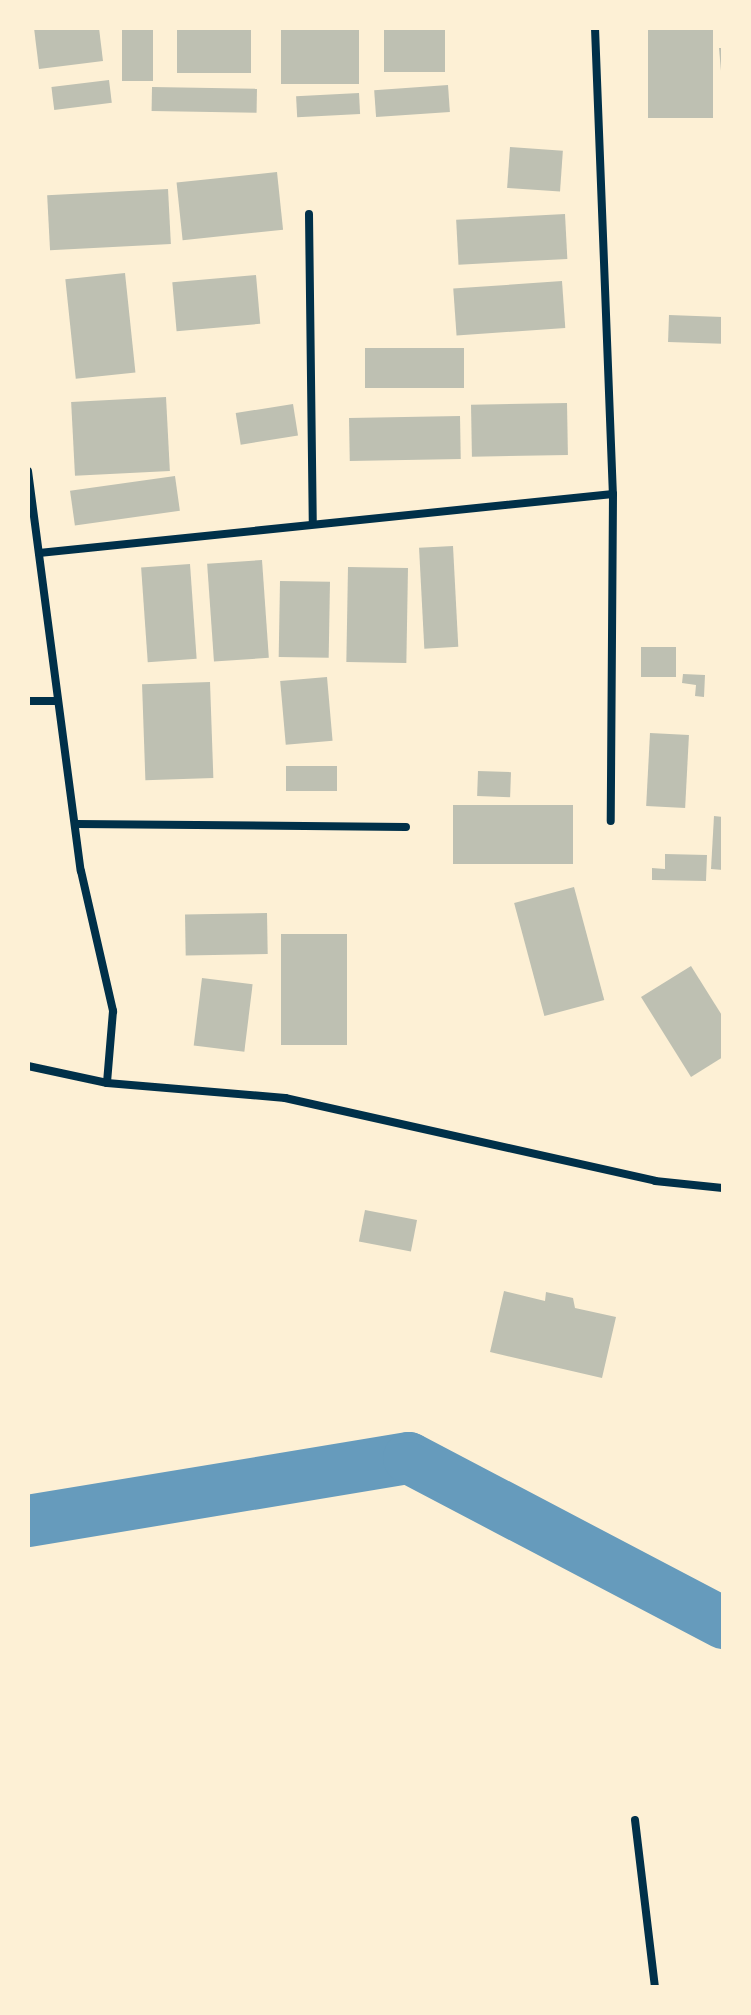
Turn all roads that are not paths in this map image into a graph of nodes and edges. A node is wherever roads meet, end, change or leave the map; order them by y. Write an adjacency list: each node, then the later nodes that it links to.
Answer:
1 (595, 28): 4 (street)
2 (309, 214): 5 (street)
3 (28, 471): 6 (street)
4 (613, 494): 5 (street); 9 (street)
5 (313, 521): 6 (street)
6 (39, 553): 8 (street)
7 (28, 701): 8 (street)
8 (56, 701): 10 (street)
9 (611, 821)
10 (76, 824): 11 (street); 13 (street)
11 (406, 827)
12 (28, 1066): 13 (street)
13 (107, 1083): 14 (street)
14 (723, 1188)
15 (635, 1820): 16 (street)
16 (655, 1987)

